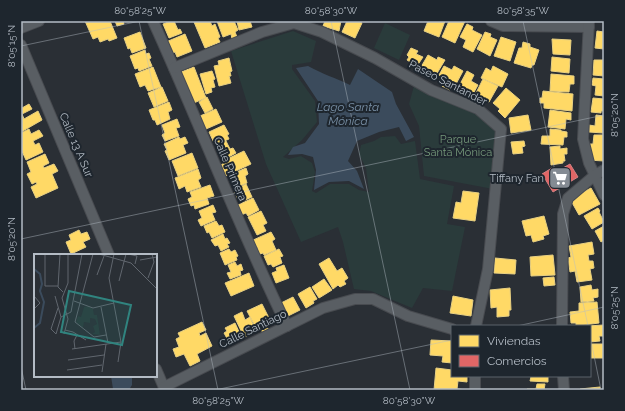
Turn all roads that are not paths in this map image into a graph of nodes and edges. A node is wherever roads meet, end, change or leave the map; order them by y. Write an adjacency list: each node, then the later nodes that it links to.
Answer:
1 (39, 21): 5 (street)
2 (153, 21): 7 (street, Calle Primera)
3 (491, 21): 4 (street)
4 (589, 24): 8 (street)
5 (21, 28)
6 (21, 45): 10 (street, Calle 13 A Sur)
7 (174, 68): 11 (street, Paseo Santander); 13 (street, Calle Primera)
8 (600, 173): 9 (street); 12 (street)
9 (604, 195)
10 (109, 254)
11 (476, 325)
12 (562, 325)
13 (287, 326): 14 (street, Calle Santiago); 18 (street, Calle Santiago)
14 (451, 329)
15 (157, 371): 18 (street)
16 (475, 377): 19 (street)
17 (564, 377): 20 (street)
18 (164, 388)
19 (475, 390)
20 (564, 390)

